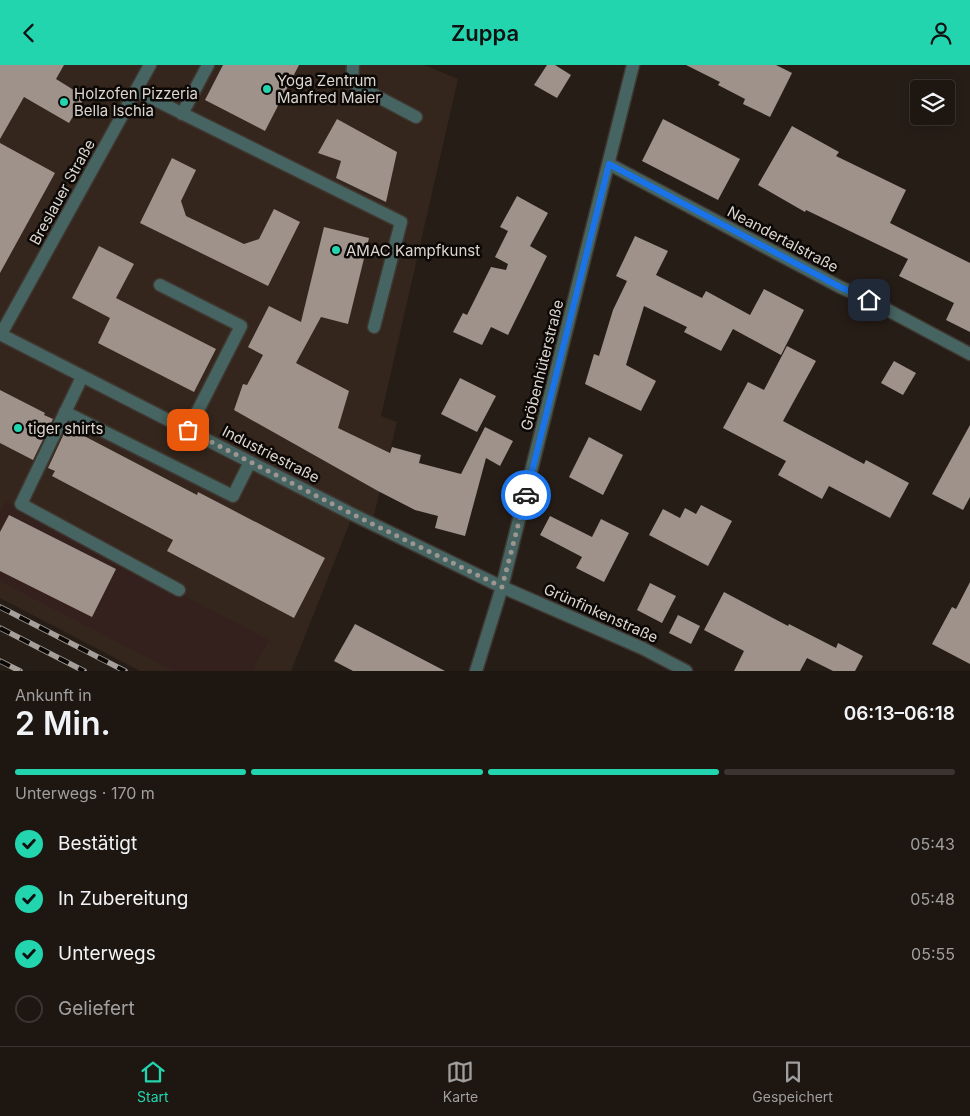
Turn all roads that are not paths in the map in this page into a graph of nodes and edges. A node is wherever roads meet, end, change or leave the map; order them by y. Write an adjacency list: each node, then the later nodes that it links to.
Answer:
1 (150, 65): 5 (street, Breslauer Straße)
2 (208, 65): 6 (street)
3 (353, 65): 7 (street)
4 (633, 65): 8 (street, Gröbenhüterstraße)
5 (137, 91): 6 (street); 11 (street, Breslauer Straße)
6 (182, 114): 10 (street)
7 (416, 117)
8 (609, 164): 12 (street, Neandertalstraße); 17 (street, Gröbenhüterstraße)
9 (160, 285): 15 (street)
10 (374, 327)
11 (0, 334): 13 (street, Industriestraße)
12 (970, 354)
13 (82, 377): 14 (street); 15 (street, Industriestraße)
14 (65, 413): 16 (street); 18 (street)
15 (188, 430): 16 (street, Industriestraße)
16 (250, 462): 17 (street, Industriestraße)
17 (502, 587): 19 (street, Gröbenhüterstraße); 20 (street, Grünfinkenstraße)
18 (179, 590)
19 (476, 671)
20 (686, 671)

